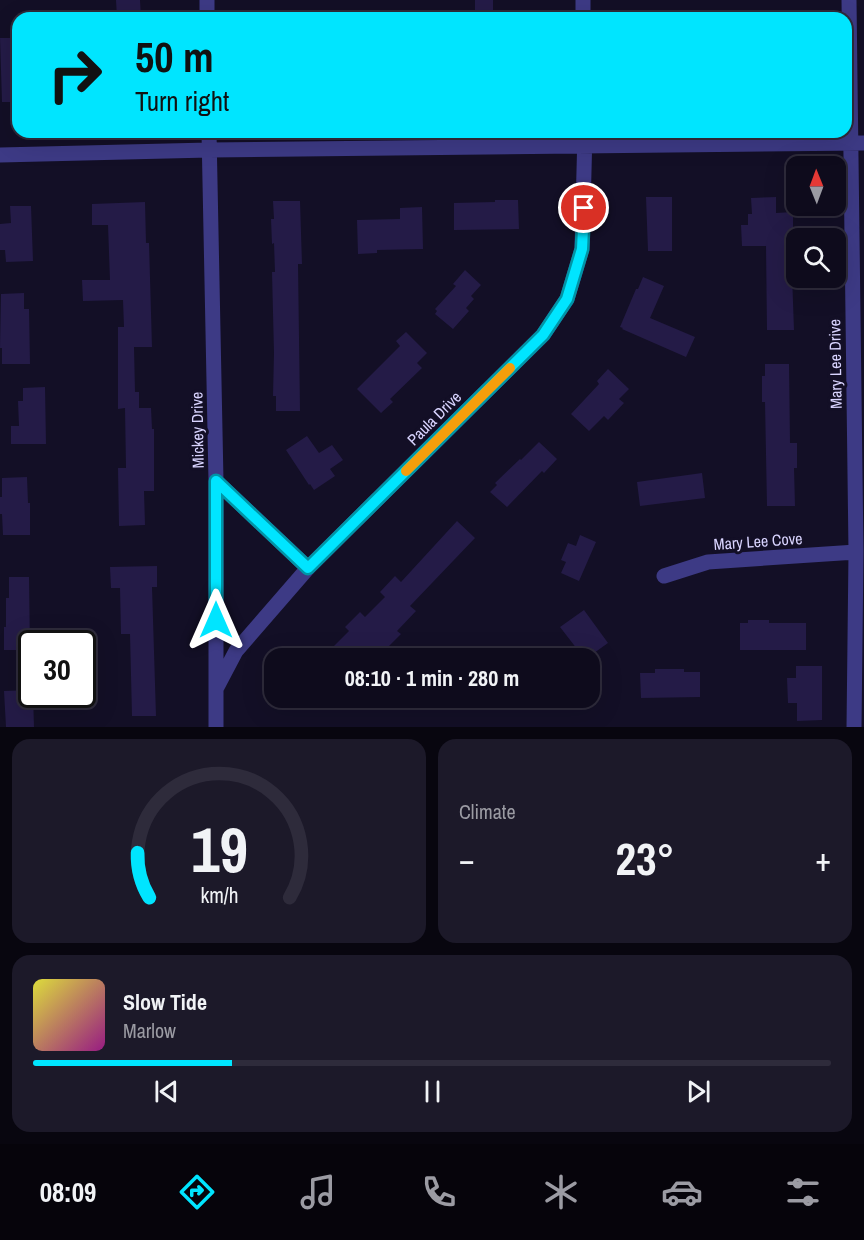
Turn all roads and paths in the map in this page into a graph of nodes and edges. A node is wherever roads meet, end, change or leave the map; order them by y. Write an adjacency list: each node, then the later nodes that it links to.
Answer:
1 (852, 54): 4 (street, Mary Lee Drive)
2 (209, 138): 5 (street, Mickey Drive)
3 (585, 139): 4 (street); 5 (street); 9 (street, Paula Drive)
4 (857, 143): 8 (street, Mary Lee Drive)
5 (209, 150): 6 (street); 7 (street, Mickey Drive)
6 (0, 155)
7 (216, 481): 9 (street); 11 (street, Mickey Drive)
8 (856, 552): 10 (street, Mary Lee Cove); 13 (street, Mary Lee Drive)
9 (308, 568): 11 (street, Paula Drive)
10 (664, 576)
11 (216, 689): 12 (street, Mickey Drive)
12 (216, 727)
13 (854, 727)

